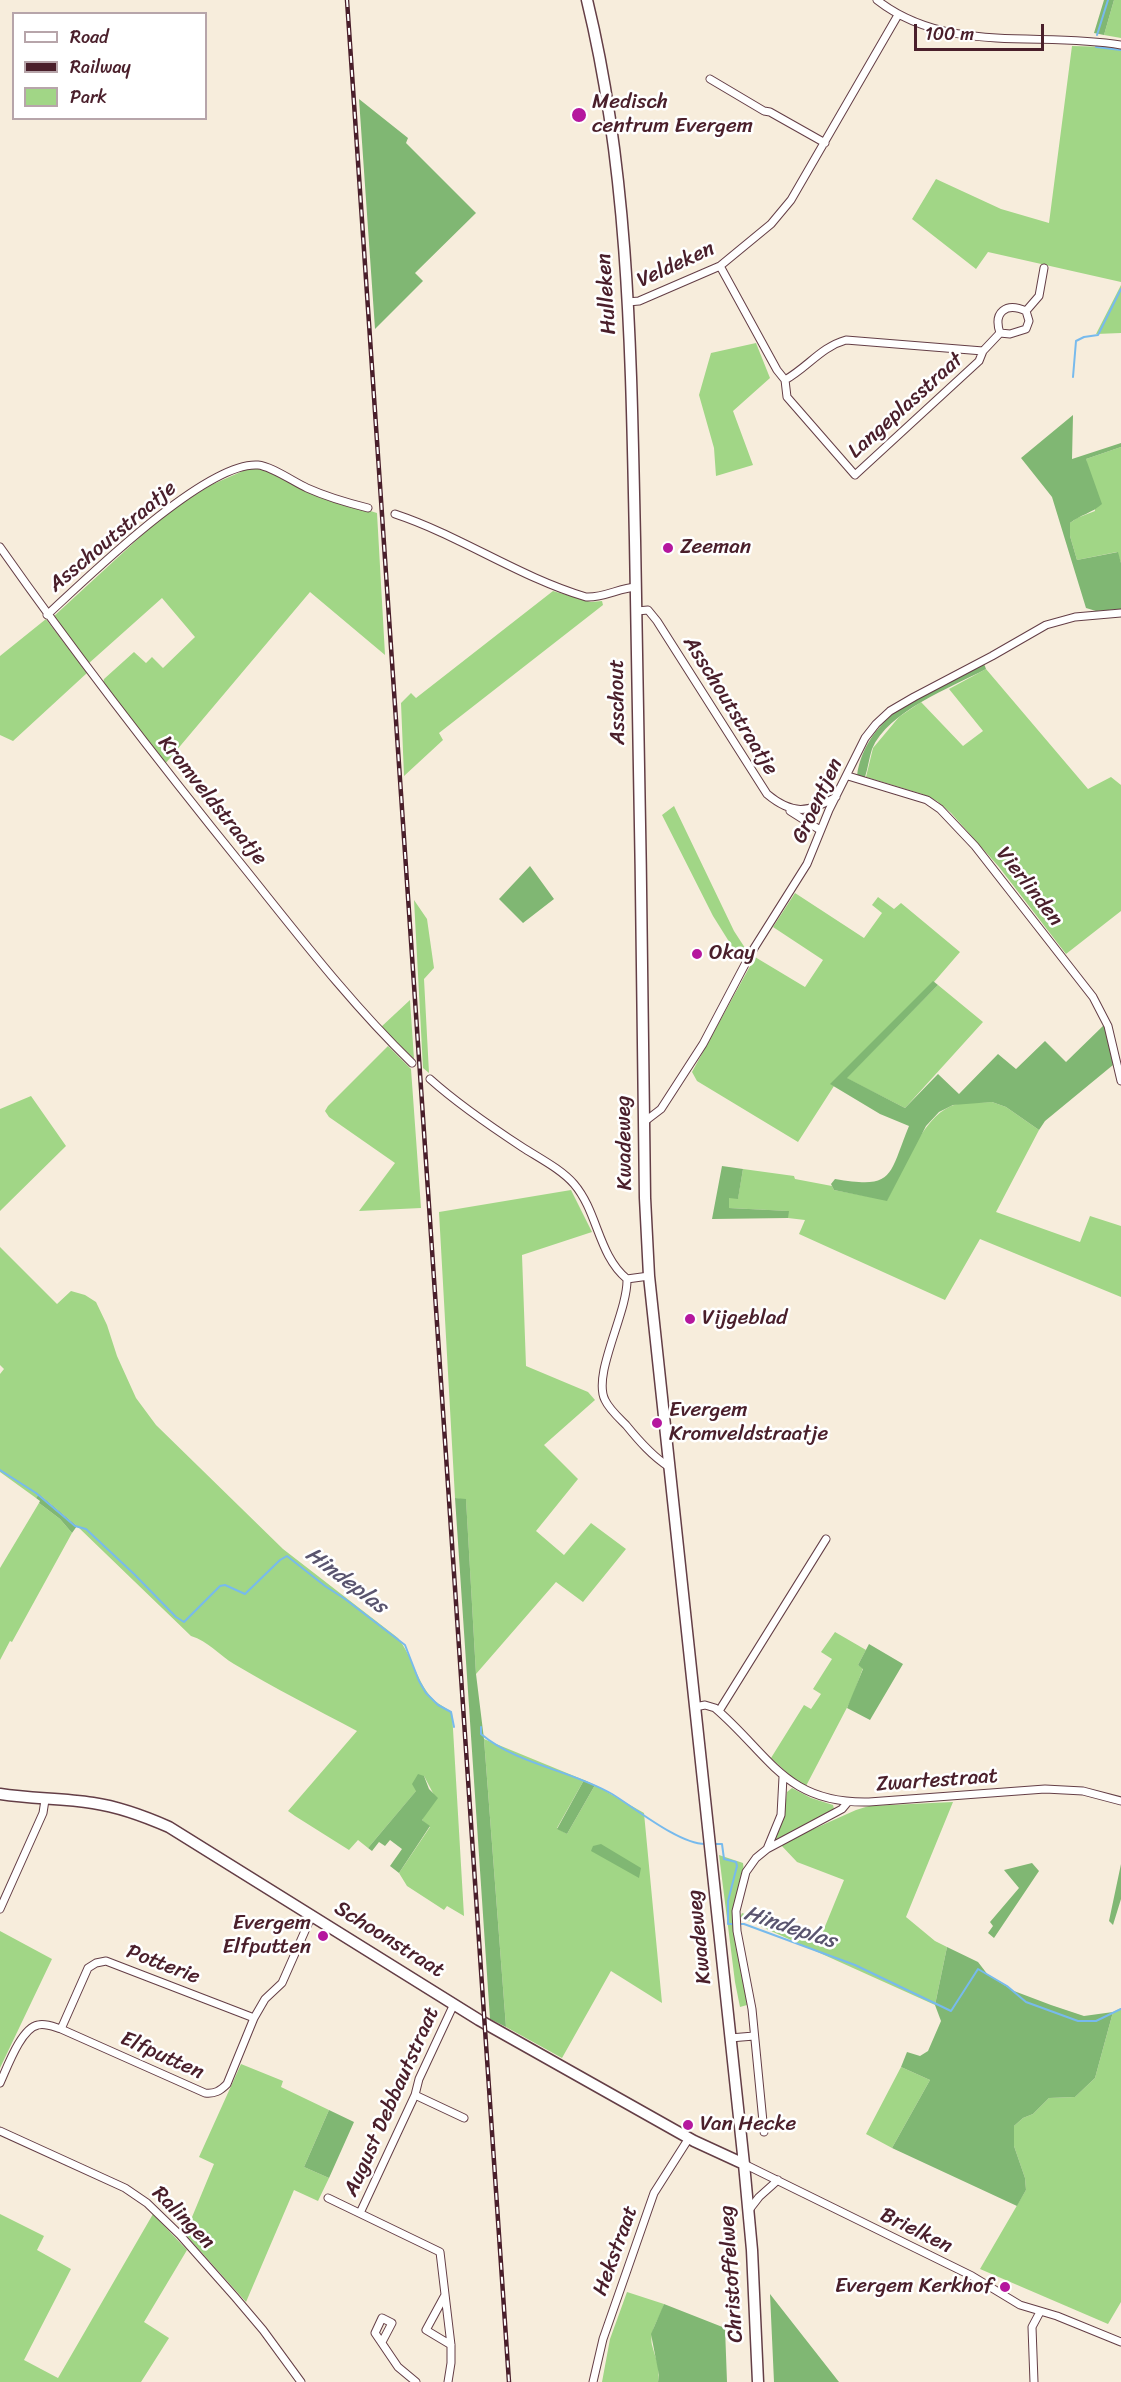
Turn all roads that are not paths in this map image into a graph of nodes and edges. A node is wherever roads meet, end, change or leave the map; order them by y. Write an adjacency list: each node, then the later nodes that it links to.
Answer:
1 (587, 0): 9 (main road, Hulleken)
2 (877, 0): 3 (street)
3 (898, 15): 4 (street); 6 (street, Veldeken)
4 (1121, 45)
5 (710, 79): 6 (street)
6 (825, 143): 7 (street, Veldeken)
7 (720, 266): 9 (street, Veldeken); 13 (street, Langeplasstraat)
8 (1044, 268): 10 (street)
9 (628, 302): 17 (main road, Hulleken)
10 (1026, 311): 11 (street); 11 (street, Langeplasstraat)
11 (1000, 333): 12 (street, Langeplasstraat)
12 (983, 351): 13 (street, Langeplasstraat); 13 (street, Langeplasstraat)
13 (785, 380)
14 (368, 508): 20 (street, Asschoutstraatje)
15 (395, 514): 17 (street)
16 (0, 547): 20 (street, Kromveldstraatje)
17 (636, 588): 18 (main road, Asschout)
18 (637, 611): 23 (street, Asschoutstraatje); 24 (main road, Asschout)
19 (1121, 613): 21 (street, Groentjen)
20 (47, 615): 26 (street, Kromveldstraatje)
21 (848, 776): 22 (street, Groentjen); 28 (street, Vierlinden)
22 (836, 797): 23 (street); 25 (street, Groentjen)
23 (783, 806): 25 (street)
24 (639, 817): 29 (main road, Kwadeweg)
25 (820, 830): 29 (street, Groentjen)
26 (412, 1063)
27 (430, 1079): 31 (street)
28 (1121, 1081)
29 (644, 1122): 30 (main road, Kwadeweg)
30 (649, 1276): 31 (street); 32 (main road, Kwadeweg)
31 (627, 1279): 32 (street)
32 (669, 1467): 34 (main road, Kwadeweg)
33 (826, 1539): 35 (street)
34 (695, 1707): 35 (street); 48 (main road, Kwadeweg)
35 (719, 1711): 36 (street)
36 (783, 1777): 40 (street); 41 (street, Kwadeweg)
37 (0, 1794): 38 (main road, Schoonstraat)
38 (45, 1800): 42 (street); 43 (main road, Schoonstraat)
39 (1121, 1801): 40 (street, Zwartestraat)
40 (848, 1803): 41 (street, Zwartestraat)
41 (767, 1849): 47 (street, Kwadeweg)
42 (0, 1909)
43 (312, 1915): 44 (main road, Schoonstraat); 45 (street, Elfputten)
44 (454, 2004): 50 (street, August Debbautstraat); 54 (main road, Schoonstraat)
45 (254, 2018): 46 (street, Potterie); 46 (street, Elfputten)
46 (61, 2029): 49 (street, Elfputten)
47 (753, 2036): 48 (street); 53 (street, Kwadeweg)
48 (730, 2038): 55 (main road, Kwadeweg)
49 (0, 2083)
50 (415, 2095): 51 (street); 59 (street, August Debbautstraat)
51 (464, 2118)
52 (0, 2132): 65 (street, Ralingen)
53 (764, 2132)
54 (689, 2138): 55 (main road, Schoonstraat); 68 (street, Hekstraat)
55 (744, 2164): 56 (street, Brielken); 58 (main road, Christoffelweg)
56 (778, 2180): 58 (street); 61 (street, Brielken)
57 (328, 2198): 59 (street)
58 (749, 2210): 69 (main road, Christoffelweg)
59 (360, 2213): 60 (street)
60 (446, 2294): 64 (street); 64 (street)
61 (1040, 2312): 63 (street, Brielken); 70 (street)
62 (382, 2342): 66 (street)
63 (1121, 2342)
64 (451, 2345): 67 (street)
65 (301, 2382)
66 (416, 2382)
67 (448, 2382)
68 (593, 2382)
69 (758, 2382)
70 (1034, 2382)

